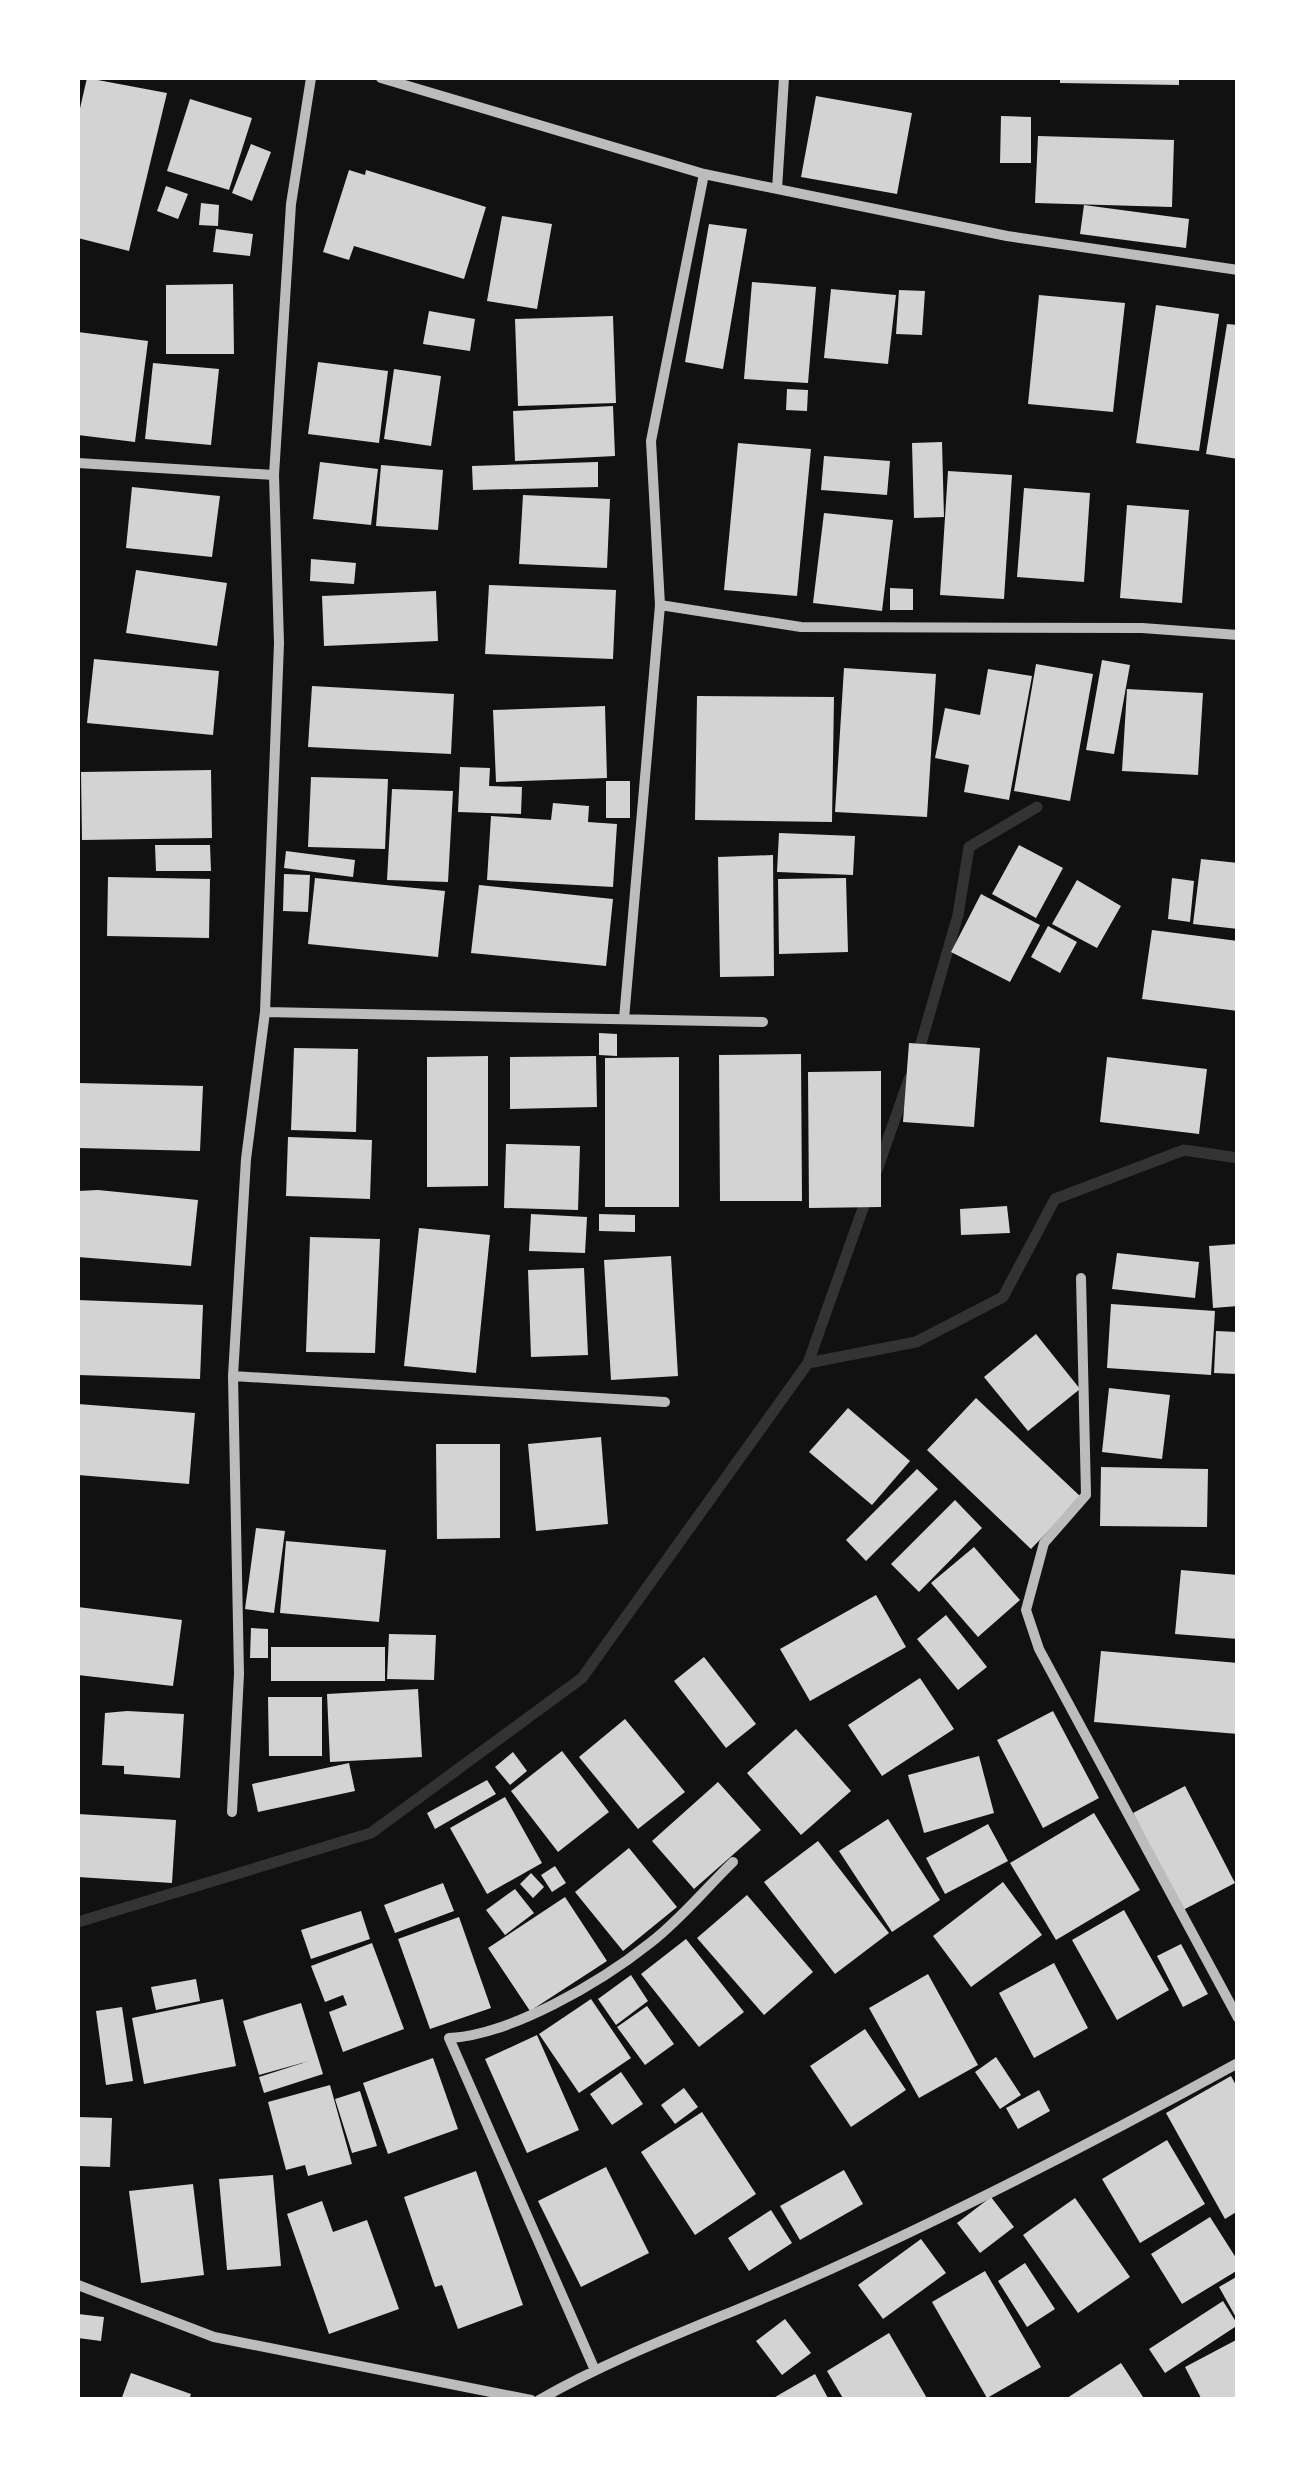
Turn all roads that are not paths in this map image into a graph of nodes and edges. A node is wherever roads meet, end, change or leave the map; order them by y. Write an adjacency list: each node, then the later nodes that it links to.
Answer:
1 (311, 78): 8 (street)
2 (381, 78): 4 (street)
3 (784, 78): 5 (street)
4 (704, 174): 5 (street); 9 (street)
5 (777, 189): 6 (street)
6 (1238, 270)
7 (78, 463): 8 (street)
8 (274, 475): 11 (street)
9 (660, 606): 10 (street); 12 (street)
10 (1238, 634)
11 (265, 1012): 12 (street); 15 (street)
12 (624, 1019): 13 (street)
13 (763, 1022)
14 (1081, 1278): 19 (street)
15 (234, 1376): 16 (street); 17 (street)
16 (664, 1402)
17 (232, 1812)
18 (733, 1862): 22 (street)
19 (1238, 2018)
20 (1238, 2063): 22 (street)
21 (78, 2285): 23 (street)
22 (594, 2368): 24 (street)
23 (530, 2400)
24 (539, 2400)

